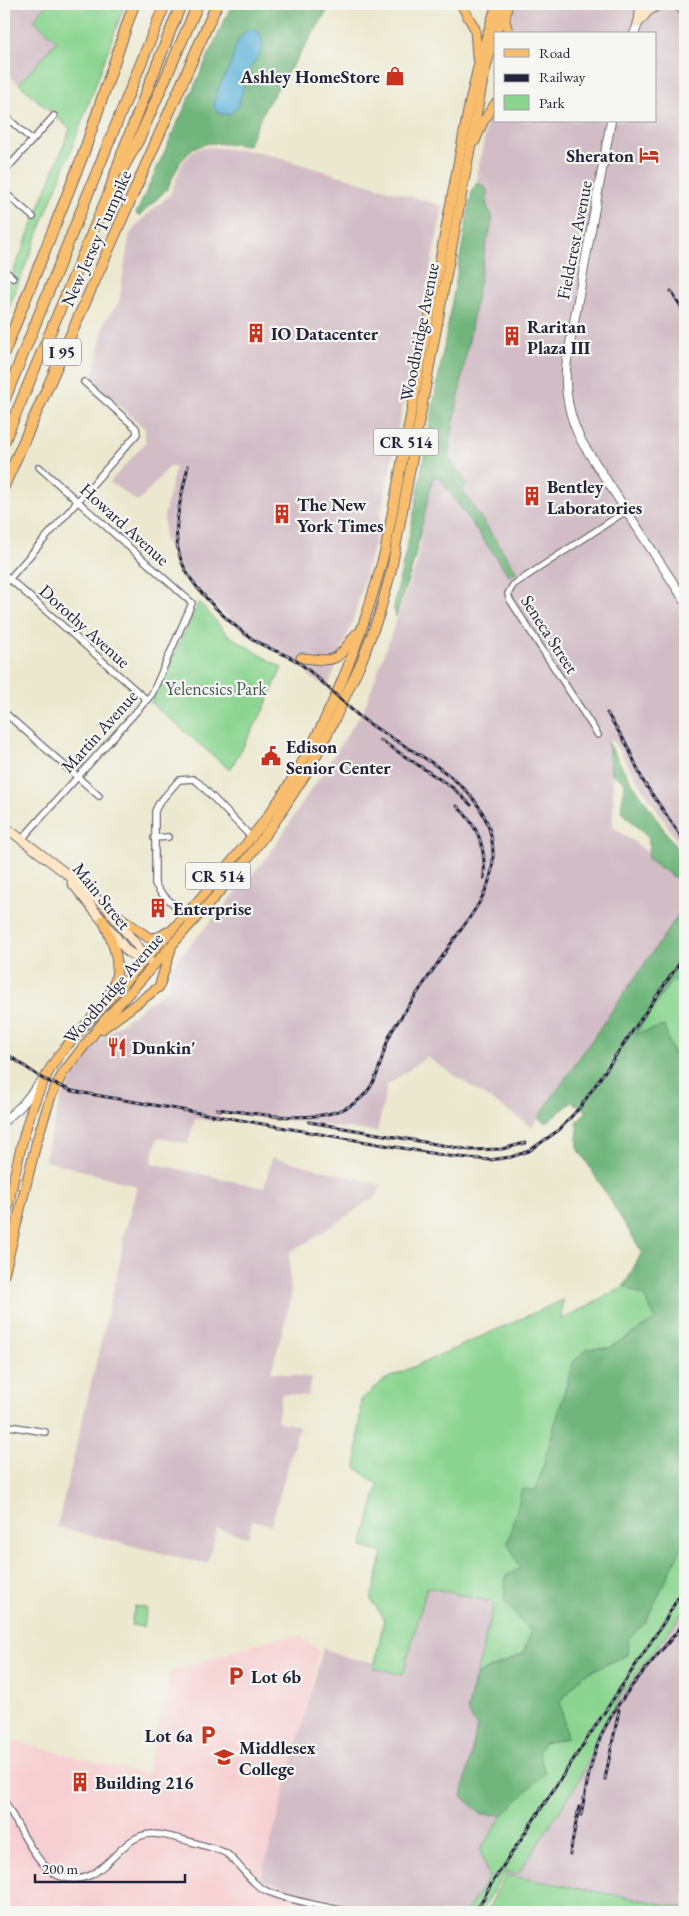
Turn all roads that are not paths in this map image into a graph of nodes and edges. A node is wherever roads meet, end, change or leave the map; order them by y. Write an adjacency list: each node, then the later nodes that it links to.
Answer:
1 (134, 4): 35 (highway)
2 (159, 4): 19 (highway)
3 (165, 4): 19 (highway, New Jersey Turnpike / I 95)
4 (181, 4): 31 (highway, New Jersey Turnpike / I 95)
5 (198, 4): 31 (highway)
6 (218, 4): 20 (highway, New Jersey Turnpike / I 95)
7 (225, 4): 20 (highway)
8 (461, 4): 22 (main road)
9 (497, 4): 22 (main road, Woodbridge Avenue / CR 514)
10 (504, 4): 16 (main road, Woodbridge Avenue / CR 514)
11 (508, 4): 17 (main road)
12 (641, 4): 15 (main road)
13 (646, 4): 15 (street)
14 (660, 4): 15 (main road)
15 (638, 23): 18 (street)
16 (496, 32)
17 (508, 32)
18 (635, 32)
19 (152, 38): 37 (highway, New Jersey Turnpike / I 95)
20 (203, 38): 40 (highway, New Jersey Turnpike / I 95)
21 (494, 38): 29 (main road, Woodbridge Avenue / CR 514)
22 (469, 106): 48 (main road, Woodbridge Avenue / CR 514)
23 (494, 106): 29 (main road)
24 (4, 115): 27 (street)
25 (54, 116): 27 (street)
26 (611, 122): 42 (street, Fieldcrest Avenue)
27 (32, 140): 28 (street)
28 (4, 172)
29 (464, 177): 60 (main road, Woodbridge Avenue / CR 514)
30 (4, 192): 32 (street)
31 (108, 196): 38 (highway, New Jersey Turnpike / I 95)
32 (33, 217)
33 (4, 270): 34 (street)
34 (13, 278)
35 (4, 353)
36 (84, 382): 41 (street)
37 (4, 401)
38 (4, 442)
39 (39, 467): 41 (street, Howard Avenue)
40 (4, 486)
41 (78, 502): 44 (street); 47 (street, Howard Avenue)
42 (626, 511): 46 (street, Fieldcrest Avenue); 52 (street, Seneca Street)
43 (4, 574): 44 (street, Dorothy Avenue)
44 (9, 579): 45 (street); 50 (street, Dorothy Avenue)
45 (4, 585)
46 (685, 601)
47 (192, 603): 50 (street, Martin Avenue)
48 (363, 626): 49 (main road); 56 (main road, Woodbridge Avenue / CR 514)
49 (301, 658)
50 (147, 700): 53 (street, Martin Avenue)
51 (4, 712): 53 (street)
52 (598, 736)
53 (78, 777): 54 (street); 59 (street, Martin Avenue)
54 (100, 796)
55 (4, 826): 59 (main road, Main Street)
56 (251, 836): 58 (street); 60 (street); 63 (main road, Woodbridge Avenue / CR 514)
57 (168, 837): 58 (street)
58 (154, 838): 63 (street)
59 (22, 840): 61 (main road, Main Street)
60 (258, 844): 66 (main road, Woodbridge Avenue / CR 514)
61 (58, 868): 62 (main road, Main Street); 64 (main road, Main Street)
62 (106, 907): 65 (main road); 67 (main road, Main Street)
63 (184, 914): 65 (main road, Woodbridge Avenue / CR 514)
64 (103, 920): 67 (main road, Main Street); 70 (main road)
65 (169, 930): 67 (main road, Woodbridge Avenue / CR 514)
66 (174, 942): 68 (main road, Woodbridge Avenue / CR 514); 69 (main road)
67 (146, 959): 68 (main road, Main Street); 70 (main road, Woodbridge Avenue / CR 514)
68 (154, 965): 69 (main road); 71 (main road, Woodbridge Avenue / CR 514)
69 (162, 978): 71 (main road)
70 (104, 1004): 72 (main road, Woodbridge Avenue / CR 514)
71 (87, 1042): 75 (main road, Woodbridge Avenue / CR 514)
72 (43, 1079): 73 (street); 74 (main road, Woodbridge Avenue / CR 514)
73 (4, 1121)
74 (4, 1222)
75 (14, 1232): 76 (main road); 77 (main road, Woodbridge Avenue / CR 514)
76 (4, 1240)
77 (4, 1275)
78 (4, 1425): 79 (street)
79 (45, 1432)
80 (4, 1800): 81 (street)
81 (350, 1912)

